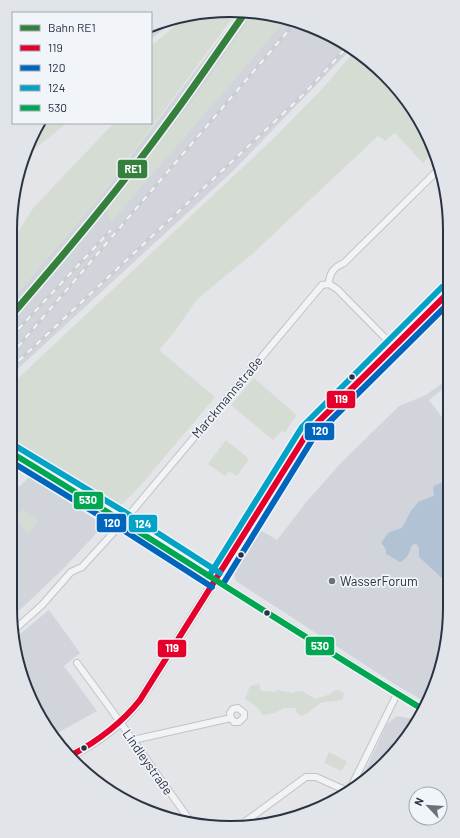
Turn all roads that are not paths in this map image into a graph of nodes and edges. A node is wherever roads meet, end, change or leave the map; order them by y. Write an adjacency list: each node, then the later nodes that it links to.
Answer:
1 (435, 173): 2 (street, Marckmannstraße)
2 (328, 284): 4 (street); 6 (street, Marckmannstraße)
3 (443, 298): 4 (street)
4 (394, 347): 7 (street)
5 (17, 456): 6 (street)
6 (124, 521): 7 (street); 8 (street, Marckmannstraße)
7 (216, 580): 10 (street); 13 (street)
8 (18, 627)
9 (77, 663): 13 (street, Lindleystraße)
10 (397, 694): 11 (street); 16 (street)
11 (418, 707)
12 (231, 718): 14 (street)
13 (120, 723): 14 (street, Lindleystraße); 15 (street)
14 (133, 740): 18 (street, Lindleystraße)
15 (74, 753)
16 (352, 782)
17 (343, 788): 19 (street)
18 (187, 817)
19 (247, 821)

